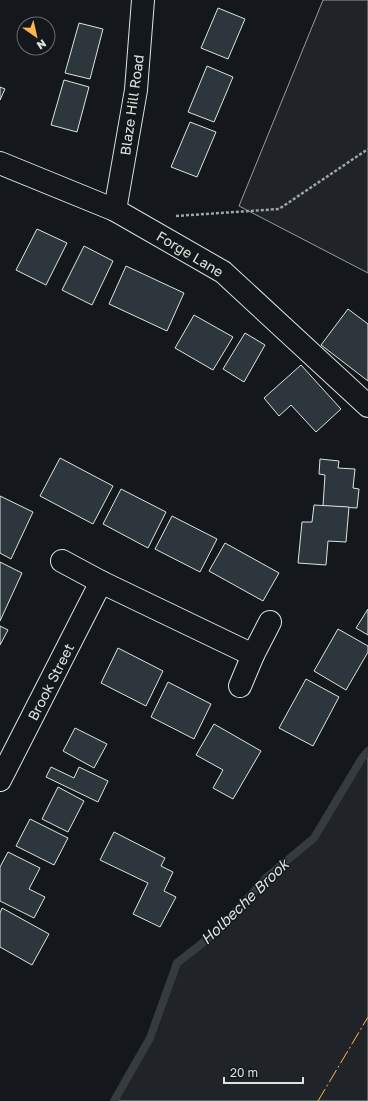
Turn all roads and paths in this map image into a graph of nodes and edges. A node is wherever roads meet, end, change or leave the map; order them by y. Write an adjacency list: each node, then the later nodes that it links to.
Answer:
1 (143, 0): 4 (street, Blaze Hill Road)
2 (368, 149): 5 (path)
3 (0, 163): 4 (street, Forge Lane)
4 (115, 210): 6 (street, Forge Lane)
5 (170, 217)
6 (368, 406)
7 (62, 561): 8 (street)
8 (101, 582): 10 (street); 12 (street, Brook Street)
9 (270, 622): 10 (street)
10 (253, 655): 11 (street)
11 (240, 686)
12 (0, 780)

